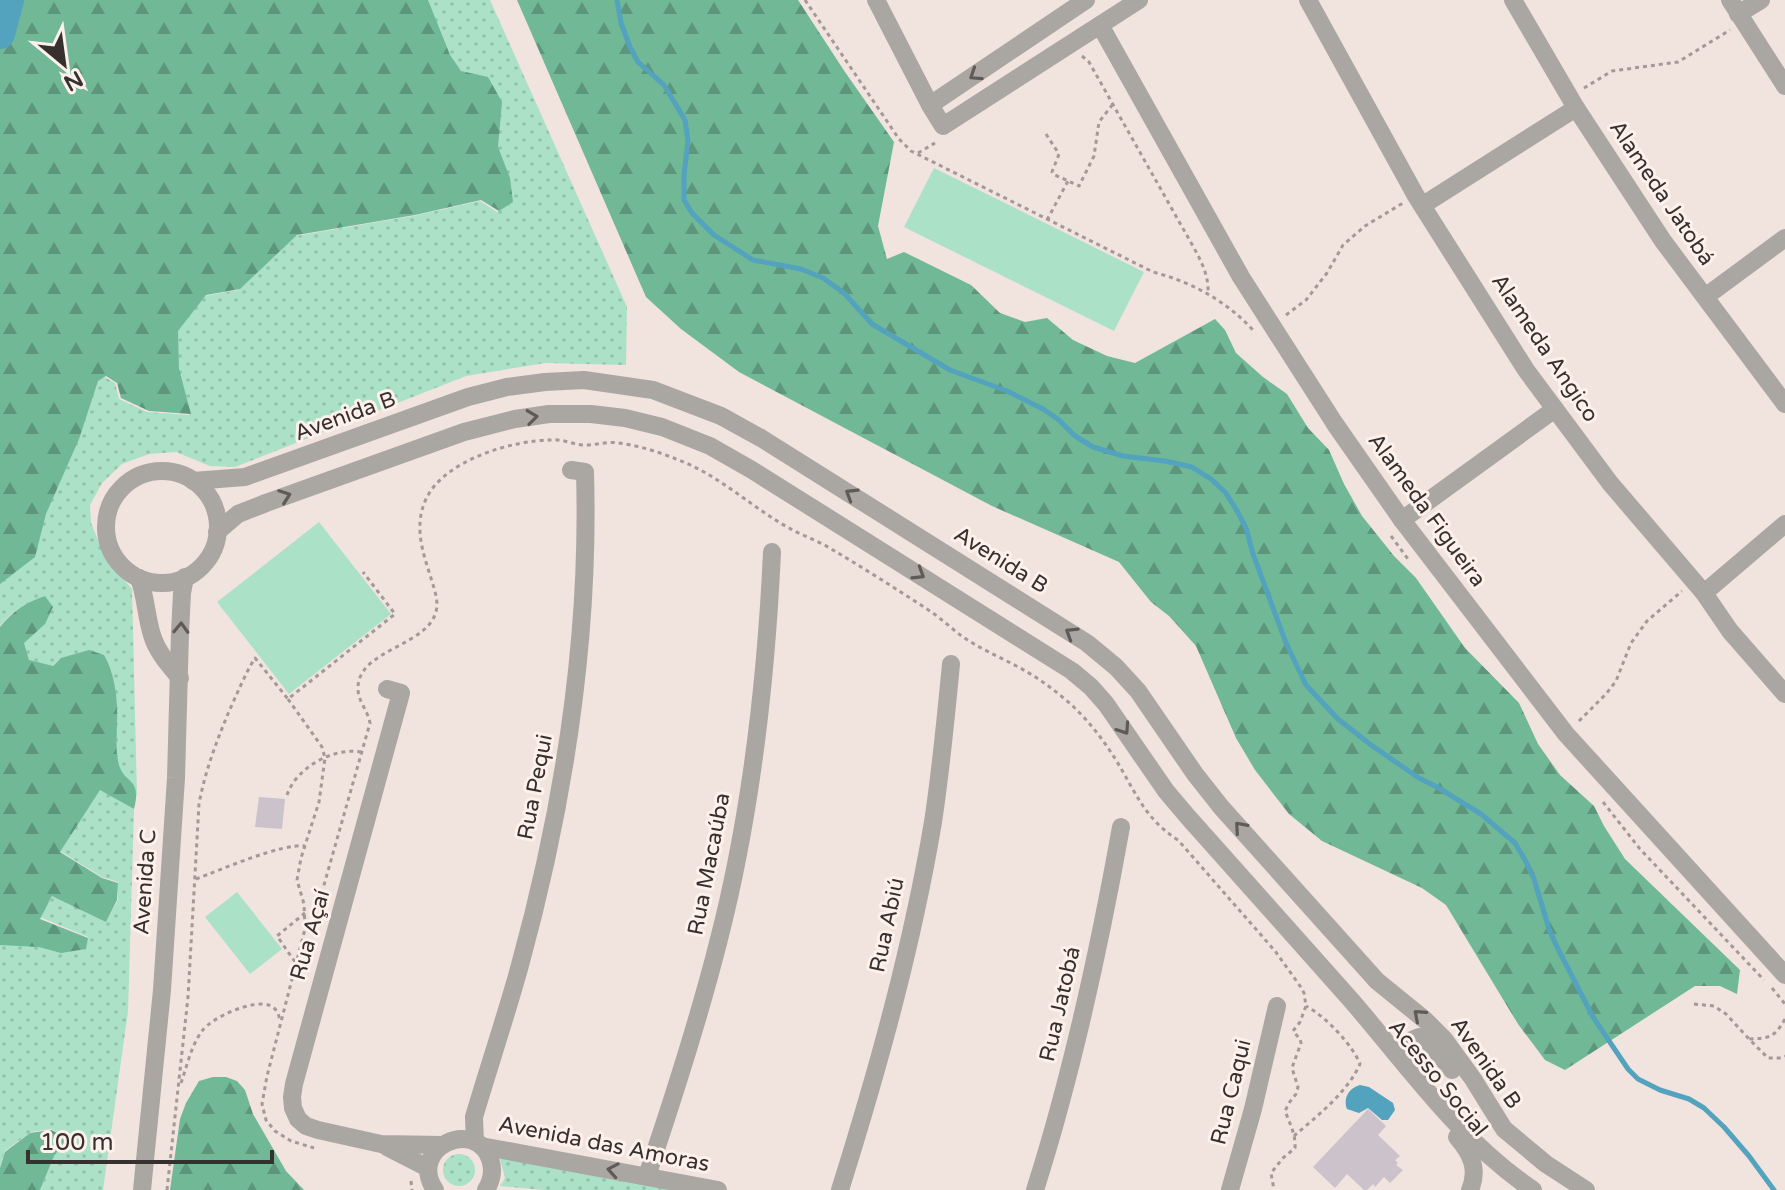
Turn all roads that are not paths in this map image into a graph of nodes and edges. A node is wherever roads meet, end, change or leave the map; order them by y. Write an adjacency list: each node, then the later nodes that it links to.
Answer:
1 (876, 0): 13 (street)
2 (1086, 0): 9 (street)
3 (1308, 0): 14 (street, Alameda Angico)
4 (1513, 0): 12 (street, Alameda Jatobá)
5 (1761, 0): 7 (street)
6 (1138, 1): 8 (street)
7 (1737, 12): 11 (street)
8 (1100, 25): 10 (street); 22 (street, Alameda Figueira)
9 (1045, 29): 10 (street); 13 (street, one-way to 13)
10 (1017, 78): 13 (street)
11 (1785, 86)
12 (1573, 103): 14 (street); 16 (street, Alameda Jatobá)
13 (930, 105)
14 (1420, 200): 18 (street, Alameda Angico)
15 (1785, 238): 16 (street)
16 (1705, 297): 17 (street, Alameda Jatobá)
17 (1785, 404)
18 (1555, 409): 22 (street); 27 (street, Alameda Angico)
19 (571, 470): 38 (street, Rua Pequi)
20 (193, 481): 23 (street); 26 (street); 39 (street, Avenida B, one-way to 20)
21 (1785, 524): 27 (street)
22 (1395, 526): 33 (street, Alameda Figueira)
23 (217, 532): 25 (street); 34 (street, one-way to 34)
24 (772, 552): 43 (street, Rua Macaúba)
25 (185, 577): 26 (street); 29 (street, Avenida C, one-way to 25)
26 (139, 578): 29 (street)
27 (1699, 587): 31 (street, Alameda Angico)
28 (951, 664): 48 (street, Rua Abiú)
29 (180, 678): 45 (street, Avenida C)
30 (387, 689): 41 (street, Rua Açaí)
31 (1785, 694)
32 (1121, 827): 49 (street, Rua Jatobá)
33 (1785, 975)
34 (1350, 999): 36 (street); 37 (street, Acesso Social)
35 (1277, 1006): 50 (street, Rua Caqui)
36 (1410, 1073): 37 (street); 39 (street); 52 (street)
37 (1425, 1103): 51 (street, Acesso Social)
38 (474, 1117): 40 (street, Rua Pequi); 42 (street, Rua Pequi)
39 (1504, 1129): 53 (street, Avenida B)
40 (447, 1142): 41 (street, Rua Açaí); 42 (street, Avenida das Amoras); 44 (street, Rua Pequi)
41 (381, 1144): 44 (street, Rua Açaí)
42 (478, 1144): 43 (street, Avenida das Amoras, one-way to 42); 46 (street, Rua Pequi)
43 (647, 1176): 47 (street, Avenida das Amoras)
44 (431, 1183)
45 (142, 1190)
46 (486, 1190)
47 (718, 1190)
48 (840, 1190)
49 (1035, 1190)
50 (1230, 1190)
51 (1470, 1190)
52 (1533, 1190)
53 (1586, 1190)

